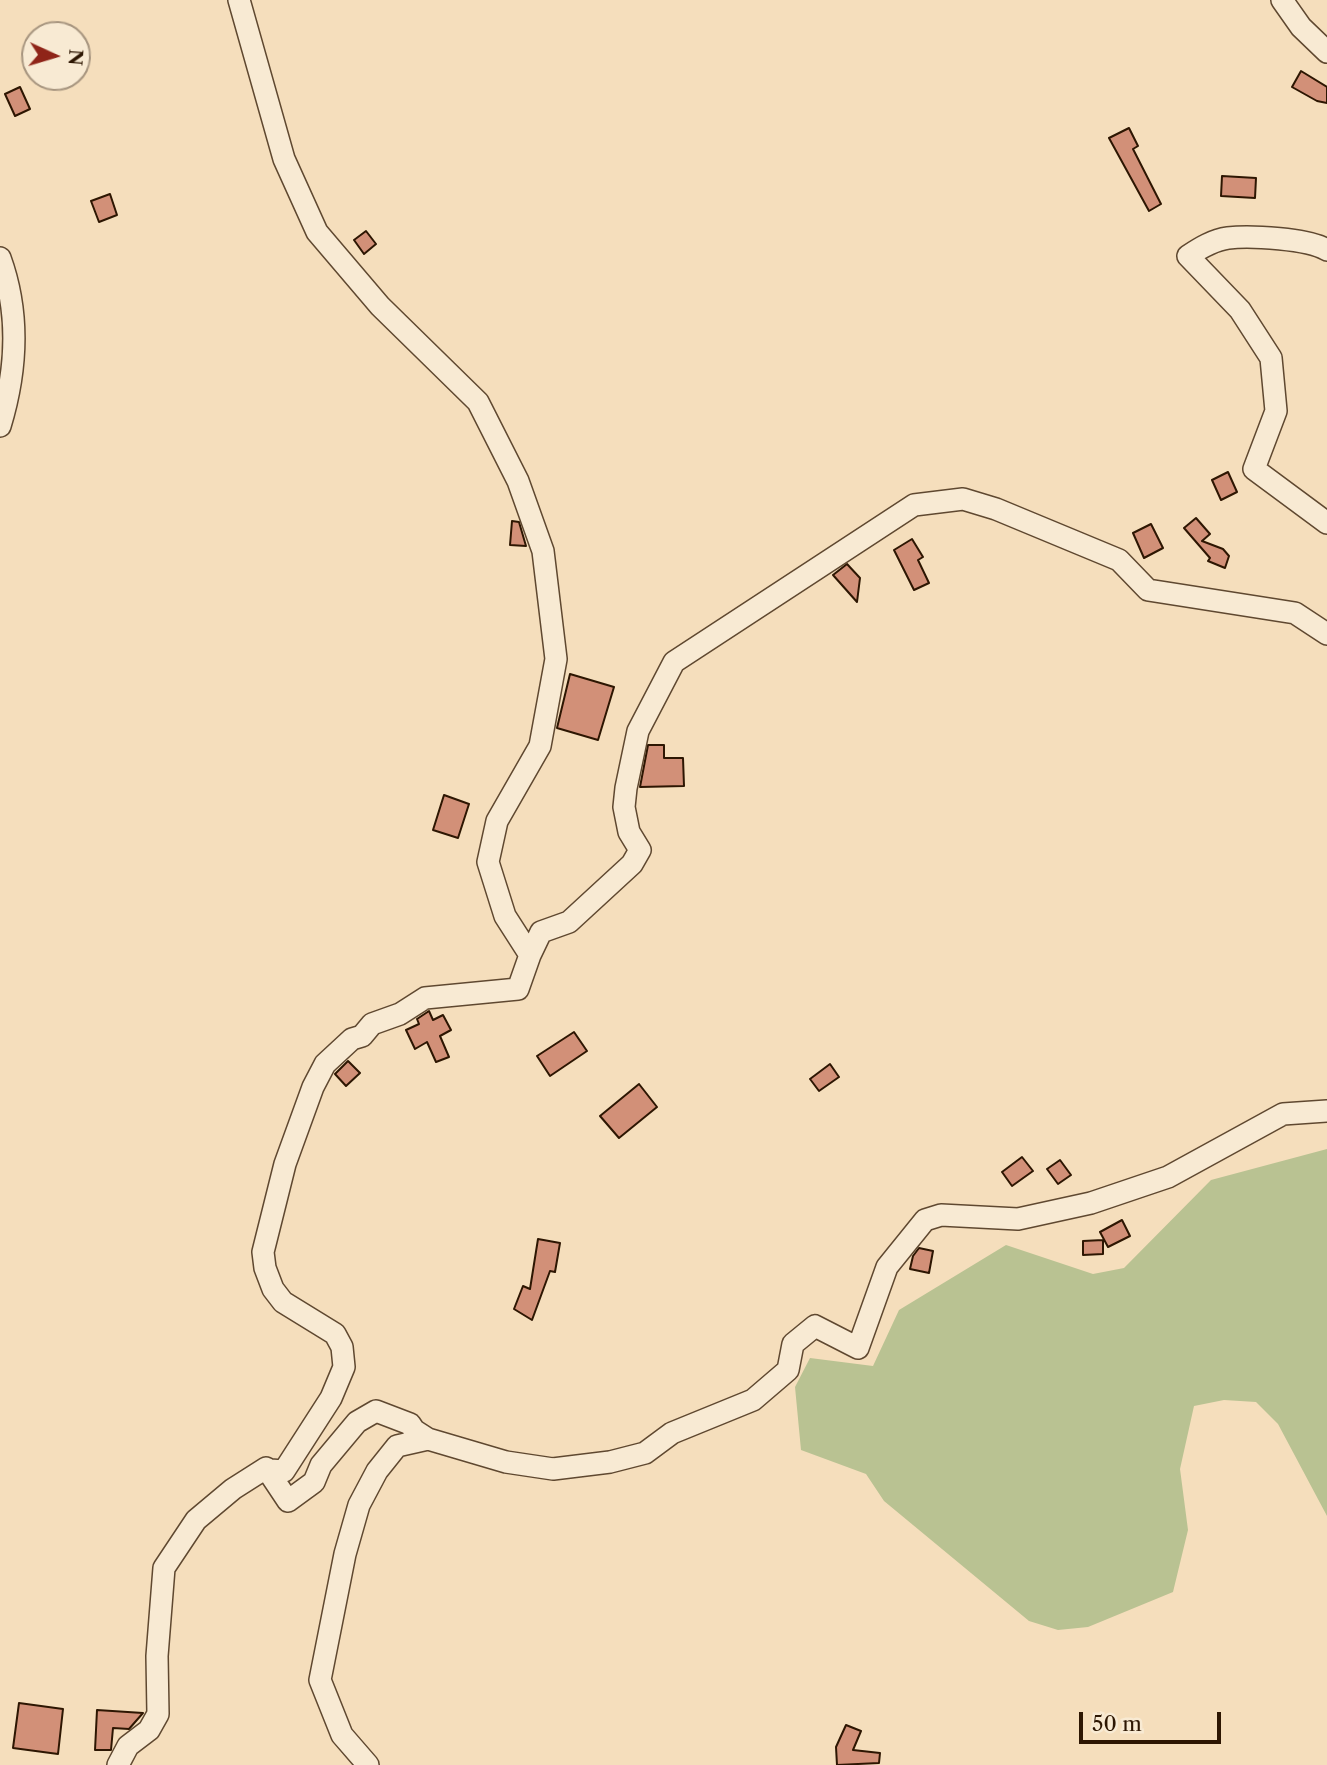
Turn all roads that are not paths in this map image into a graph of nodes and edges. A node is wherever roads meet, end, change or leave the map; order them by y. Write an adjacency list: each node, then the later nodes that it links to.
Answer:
1 (239, 0): 9 (street)
2 (1282, 0): 3 (street)
3 (1327, 52)
4 (1327, 250): 7 (street)
5 (0, 258): 6 (street)
6 (0, 426)
7 (1327, 523)
8 (1327, 634): 9 (street)
9 (530, 955): 12 (street)
10 (1327, 1111): 11 (street)
11 (428, 1439): 12 (street); 14 (street)
12 (270, 1470): 13 (street)
13 (118, 1765)
14 (368, 1765)

